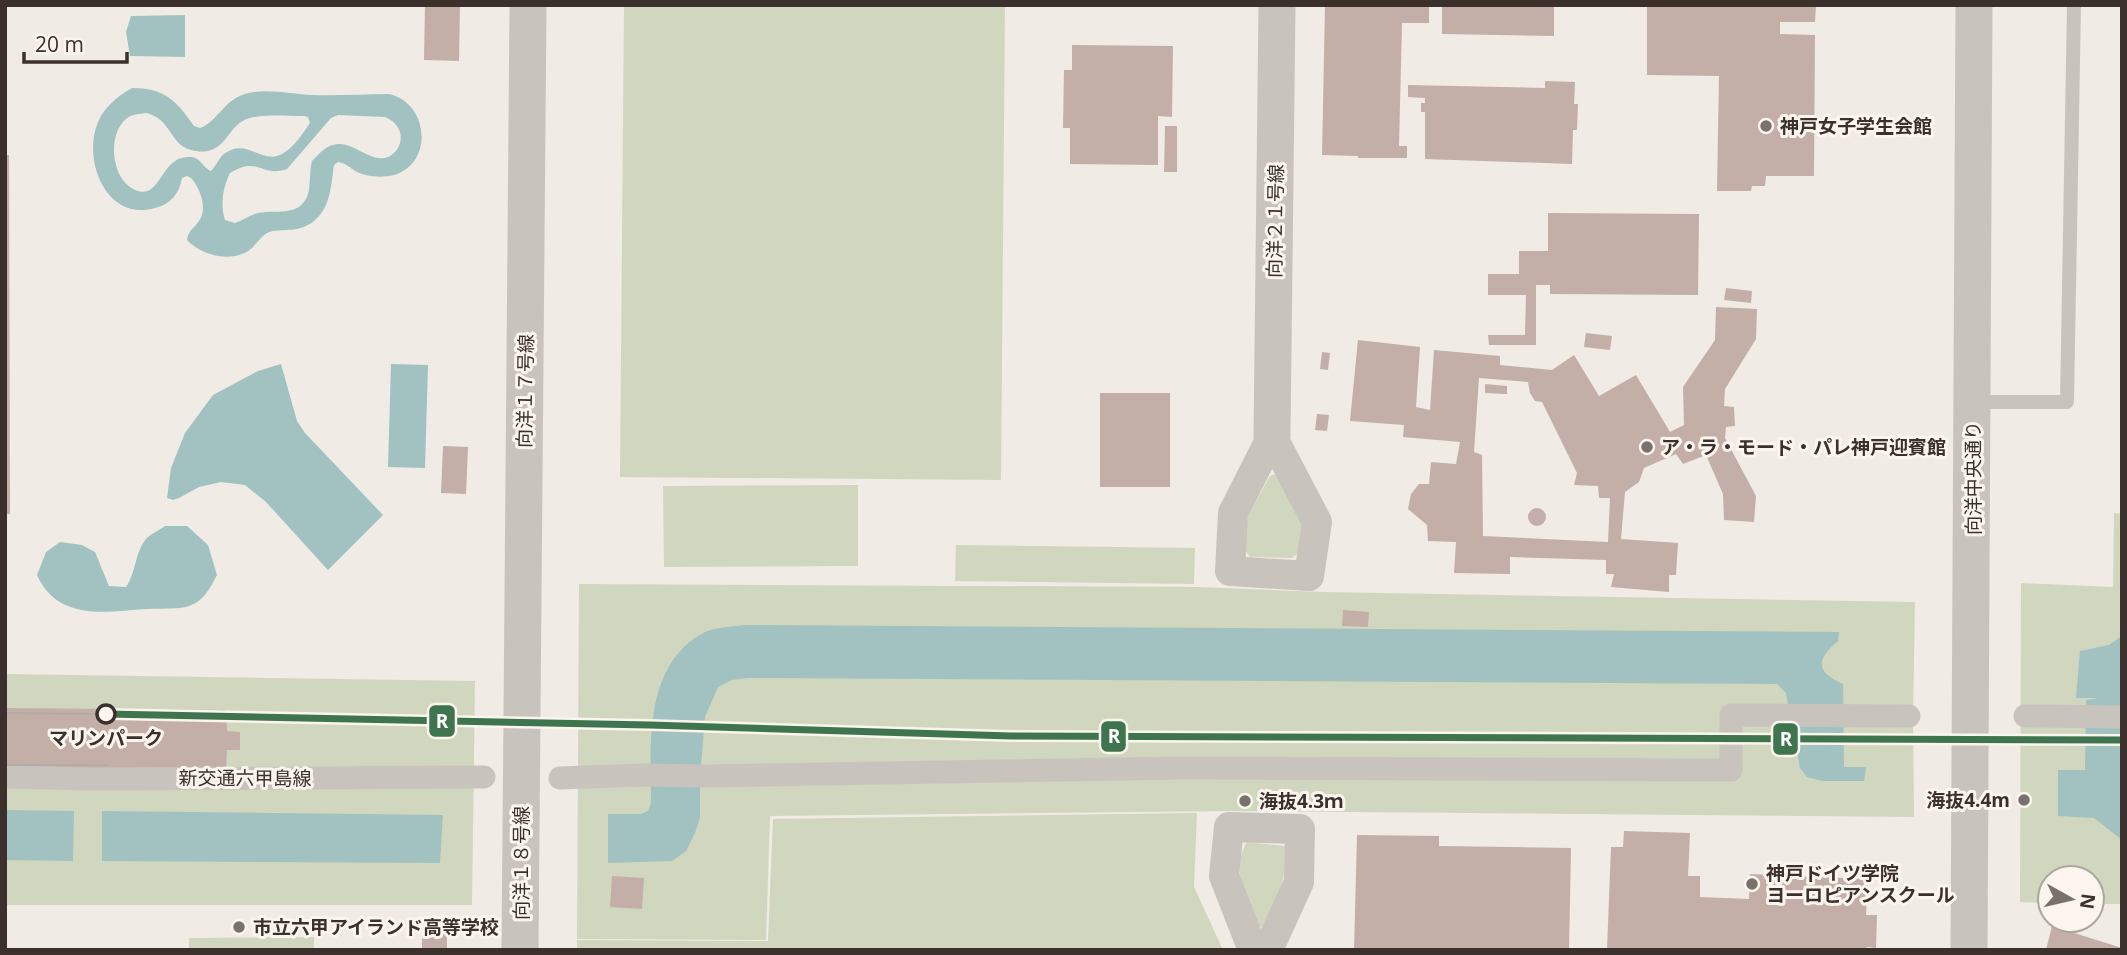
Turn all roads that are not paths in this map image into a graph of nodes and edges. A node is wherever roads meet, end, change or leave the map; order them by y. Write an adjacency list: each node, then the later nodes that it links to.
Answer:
1 (528, 5): 12 (street, 向洋１７号線)
2 (1277, 5): 6 (street, 向洋２１号線)
3 (1974, 5): 5 (street, 向洋中央通り)
4 (2074, 5): 5 (lane)
5 (1973, 402): 17 (street, 向洋中央通り)
6 (1272, 436): 6 (street, 向洋２１号線)
7 (1909, 716): 13 (street)
8 (2025, 716): 9 (street)
9 (2122, 717)
10 (5, 777): 11 (street, 新交通六甲島線)
11 (484, 777)
12 (521, 777): 14 (street, 向洋１８号線)
13 (560, 778)
14 (520, 950)
15 (1253, 950): 16 (street)
16 (1268, 950)
17 (1969, 950)

